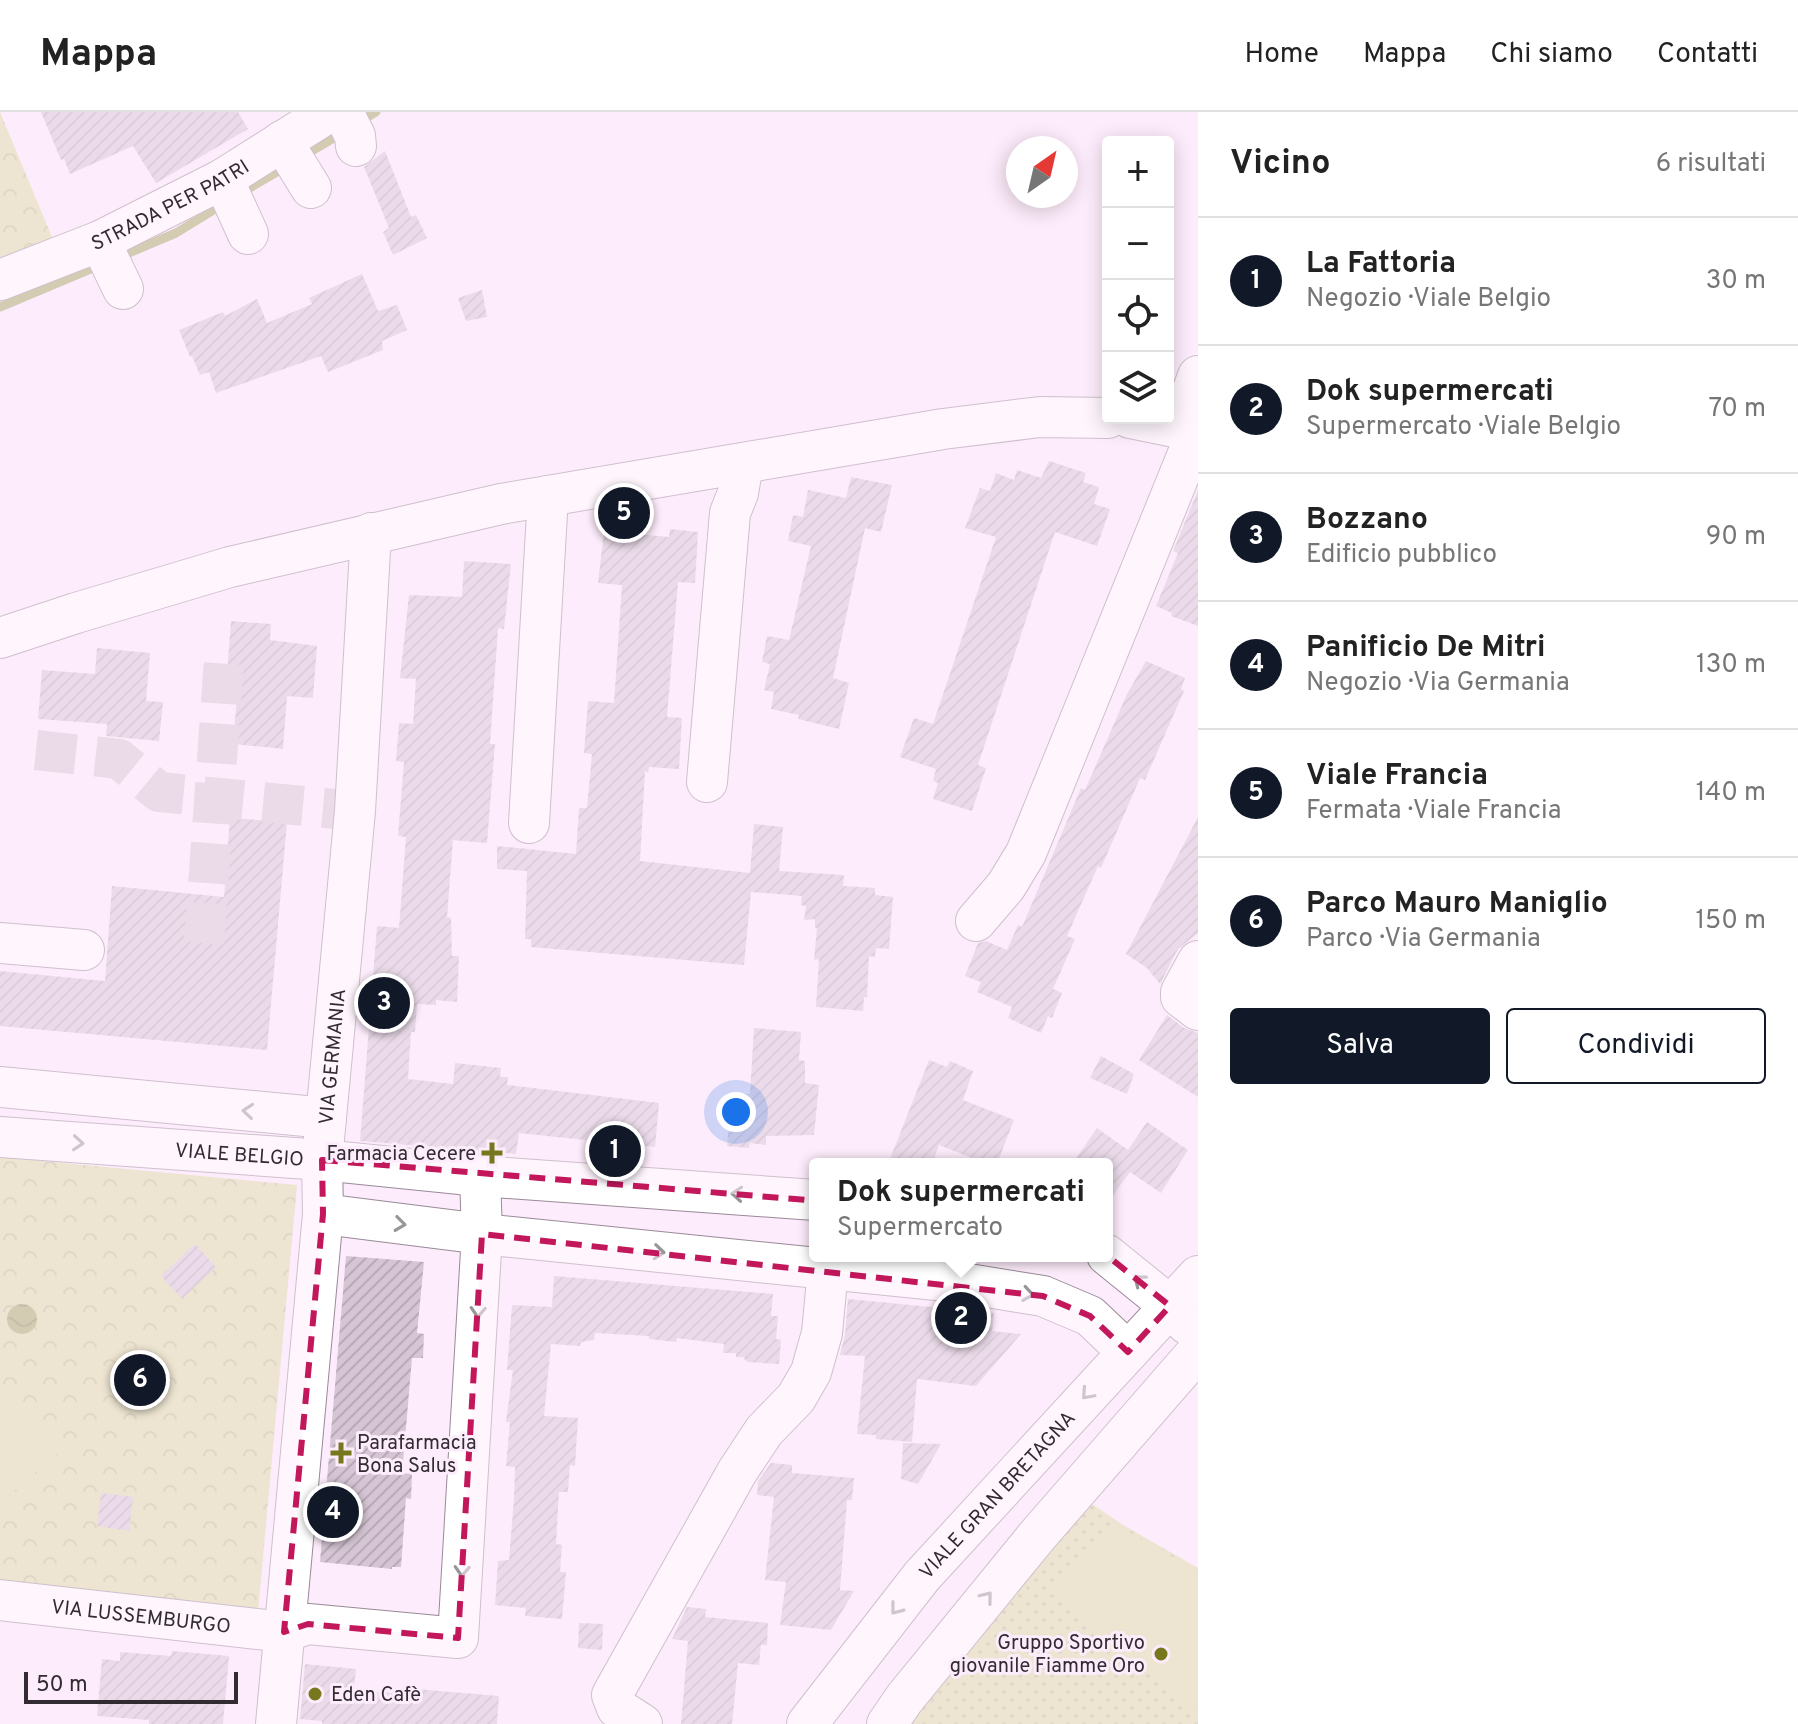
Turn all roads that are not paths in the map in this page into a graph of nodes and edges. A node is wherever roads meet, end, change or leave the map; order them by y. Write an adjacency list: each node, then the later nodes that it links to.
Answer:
1 (346, 124): 2 (street, STRADA PER PATRI)
2 (0, 280)
3 (1198, 376): 6 (street)
4 (1102, 418): 7 (street)
5 (1150, 424): 6 (street)
6 (1190, 436): 13 (street)
7 (743, 464): 8 (street); 11 (street)
8 (548, 496): 9 (street); 12 (street)
9 (371, 533): 10 (street); 19 (street, VIA GERMANIA)
10 (0, 638)
11 (707, 782)
12 (529, 823)
13 (976, 921)
14 (0, 943): 15 (street)
15 (84, 950)
16 (1198, 961): 17 (street)
17 (1198, 1010)
18 (0, 1087): 19 (street, one-way to 18)
19 (326, 1118): 21 (street, VIA GERMANIA)
20 (0, 1137): 21 (street, VIALE BELGIO, one-way to 21)
21 (322, 1160): 22 (street, VIALE BELGIO); 24 (street, VIA GERMANIA)
22 (480, 1176): 23 (street, VIALE BELGIO, one-way to 22); 25 (street)
23 (809, 1200)
24 (323, 1214): 25 (street, one-way to 25); 35 (street, VIA GERMANIA)
25 (482, 1234): 28 (street, one-way to 28); 35 (street, VIA LUSSEMBURGO, one-way to 35)
26 (1113, 1260): 30 (street, one-way to 26)
27 (894, 1266): 28 (street); 33 (street, one-way to 33)
28 (828, 1269): 38 (street)
29 (1198, 1276): 30 (street, VIALE GRAN BRETAGNA)
30 (1170, 1306): 31 (street); 33 (street, VIALE GRAN BRETAGNA)
31 (1198, 1336)
32 (1198, 1351): 39 (street, one-way to 32)
33 (1128, 1352): 36 (street, VIALE GRAN BRETAGNA, one-way to 36)
34 (0, 1600): 35 (street, VIA LUSSEMBURGO)
35 (284, 1632): 37 (street, VIA GERMANIA)
36 (809, 1723)
37 (276, 1724)
38 (642, 1724)
39 (887, 1724)

